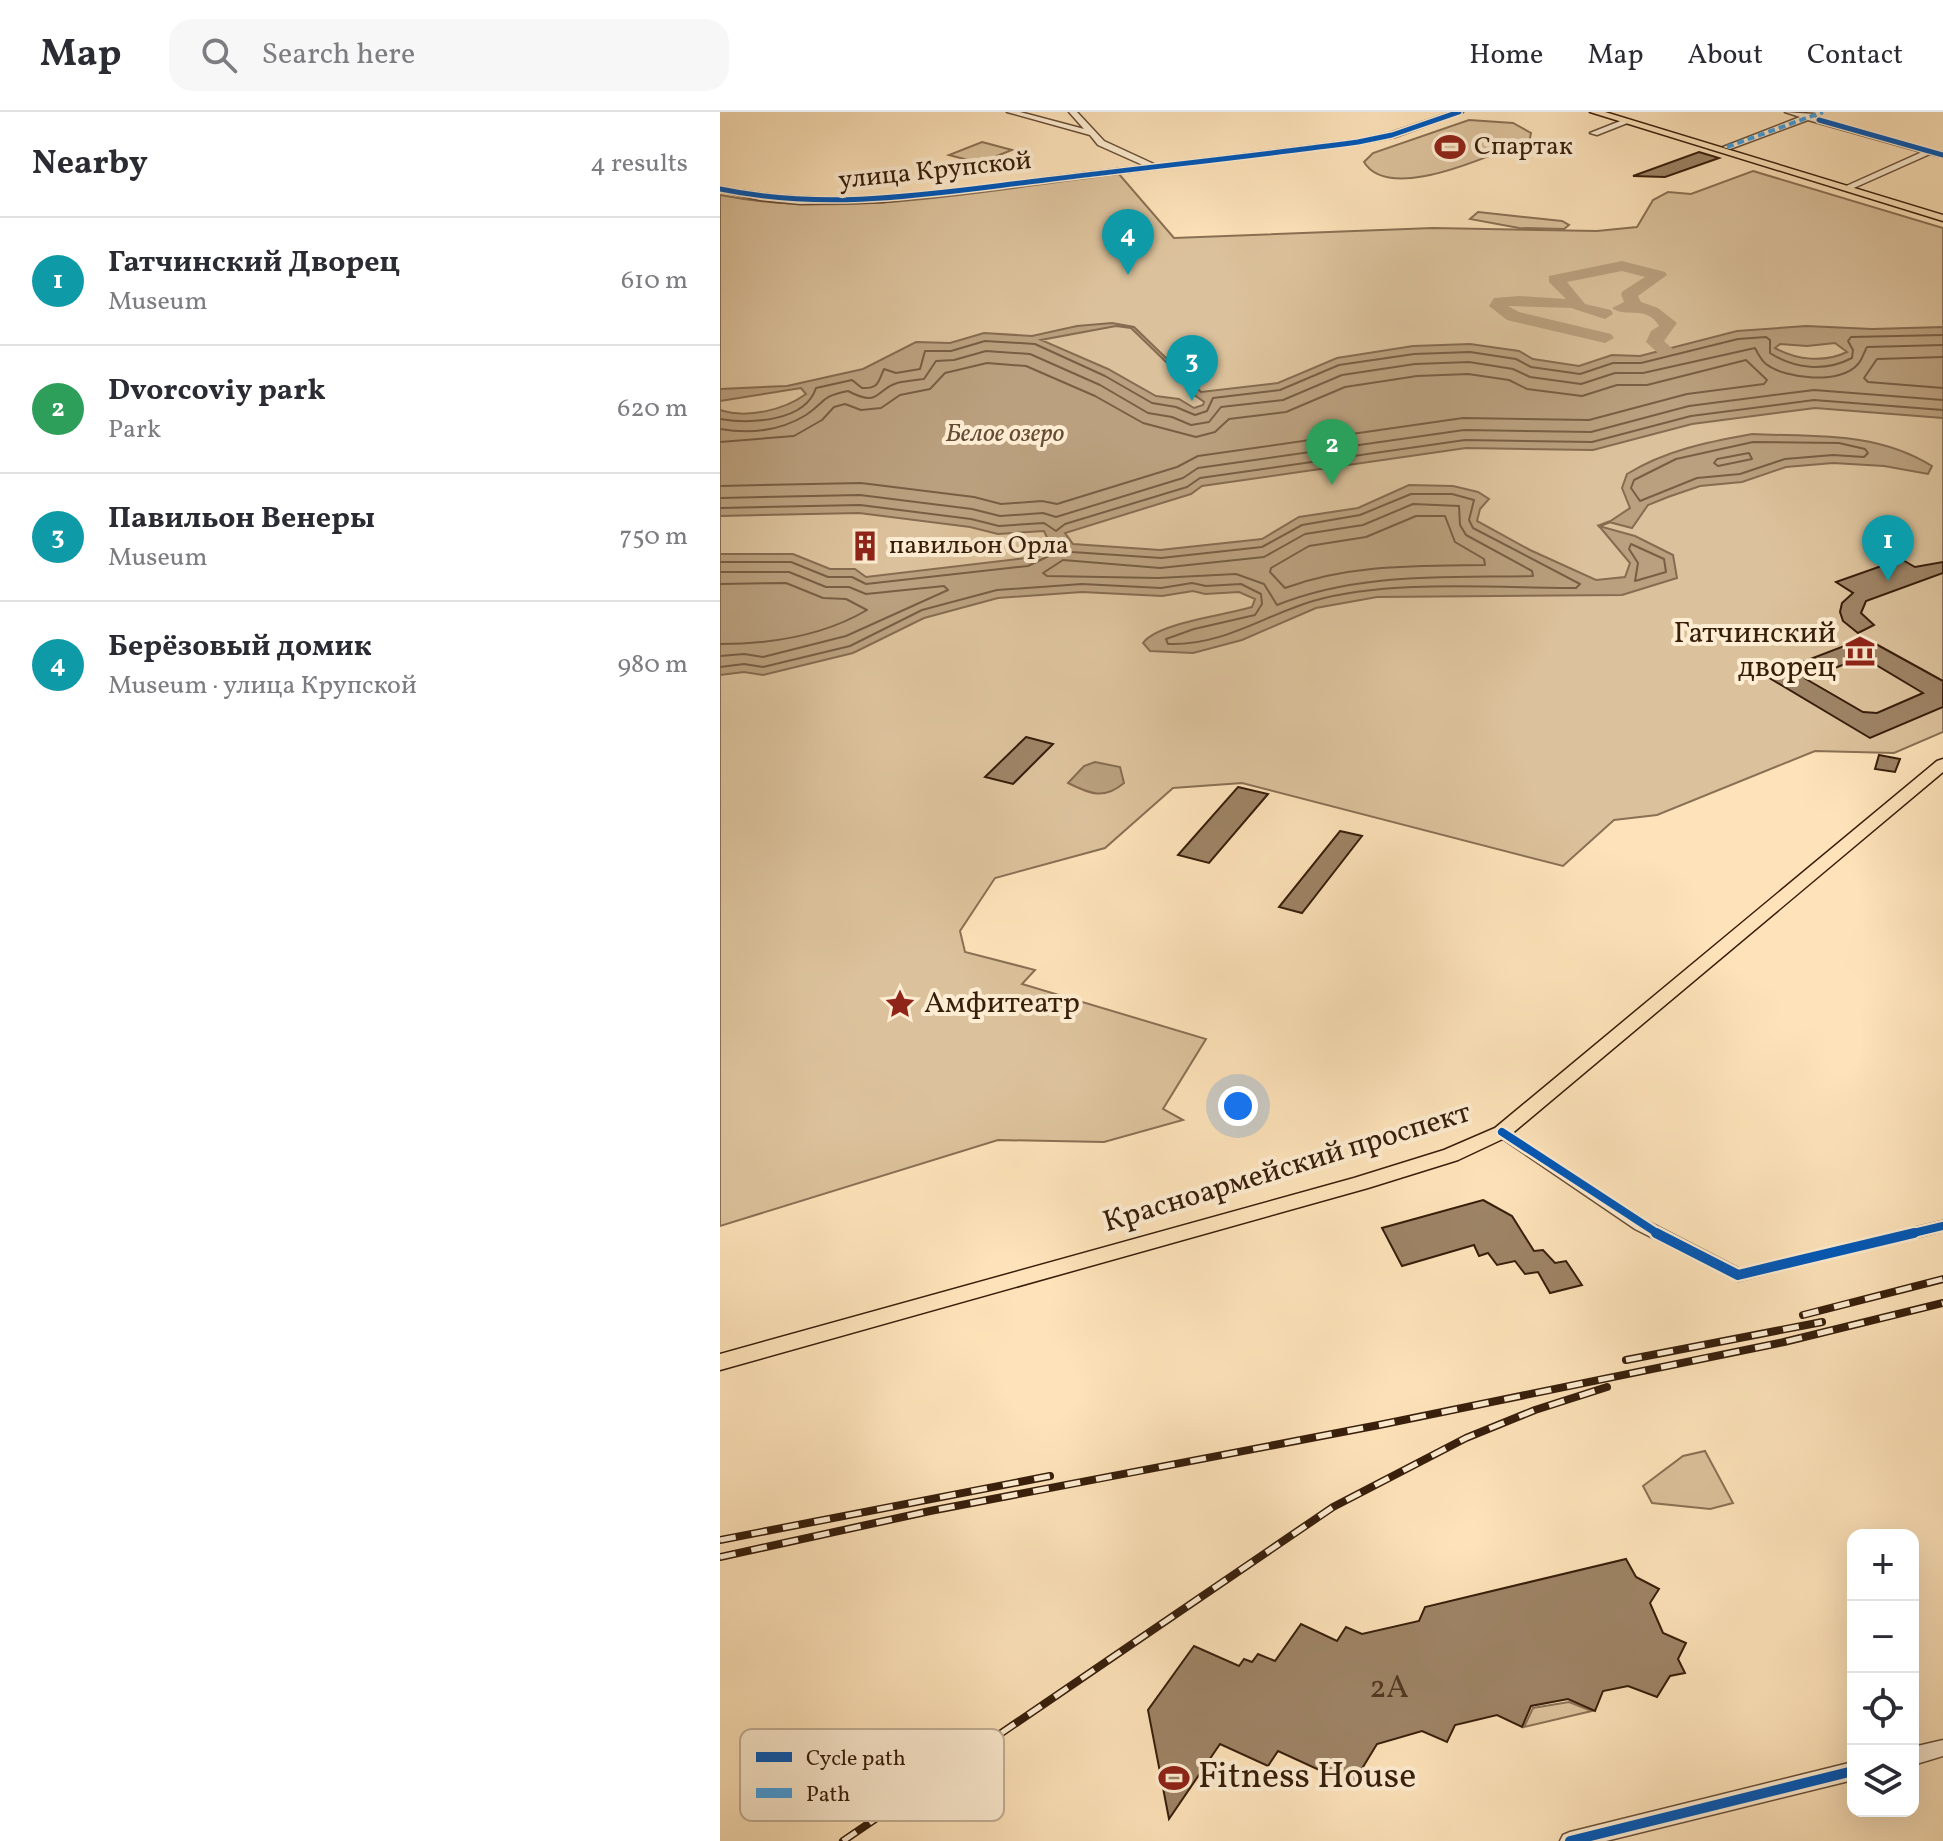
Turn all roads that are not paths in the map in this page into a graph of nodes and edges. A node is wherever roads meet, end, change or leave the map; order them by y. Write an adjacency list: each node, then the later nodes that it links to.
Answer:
1 (1011, 112): 10 (street)
2 (1073, 112): 9 (street)
3 (1459, 112): 16 (street, улица Крупской)
4 (1595, 112): 8 (main road)
5 (1789, 112): 6 (street)
6 (1804, 116): 7 (street); 13 (street)
7 (1821, 116): 14 (street)
8 (1626, 122): 12 (street); 18 (main road)
9 (1083, 124): 10 (street); 11 (street)
10 (1069, 127): 11 (street)
11 (1091, 133): 16 (street)
12 (1594, 133)
13 (1727, 147)
14 (1930, 151): 15 (street); 18 (street)
15 (1943, 155)
16 (1154, 167): 17 (street, улица Крупской)
17 (720, 189)
18 (1847, 189): 19 (main road)
19 (1943, 218)
20 (1943, 764): 21 (main road, Красноармейский проспект)
21 (1502, 1132): 22 (street); 23 (main road, Красноармейский проспект)
22 (1943, 1226)
23 (720, 1362)
24 (1943, 1748): 25 (street)
25 (1919, 1754)
26 (1847, 1772): 27 (street)
27 (1570, 1841)

